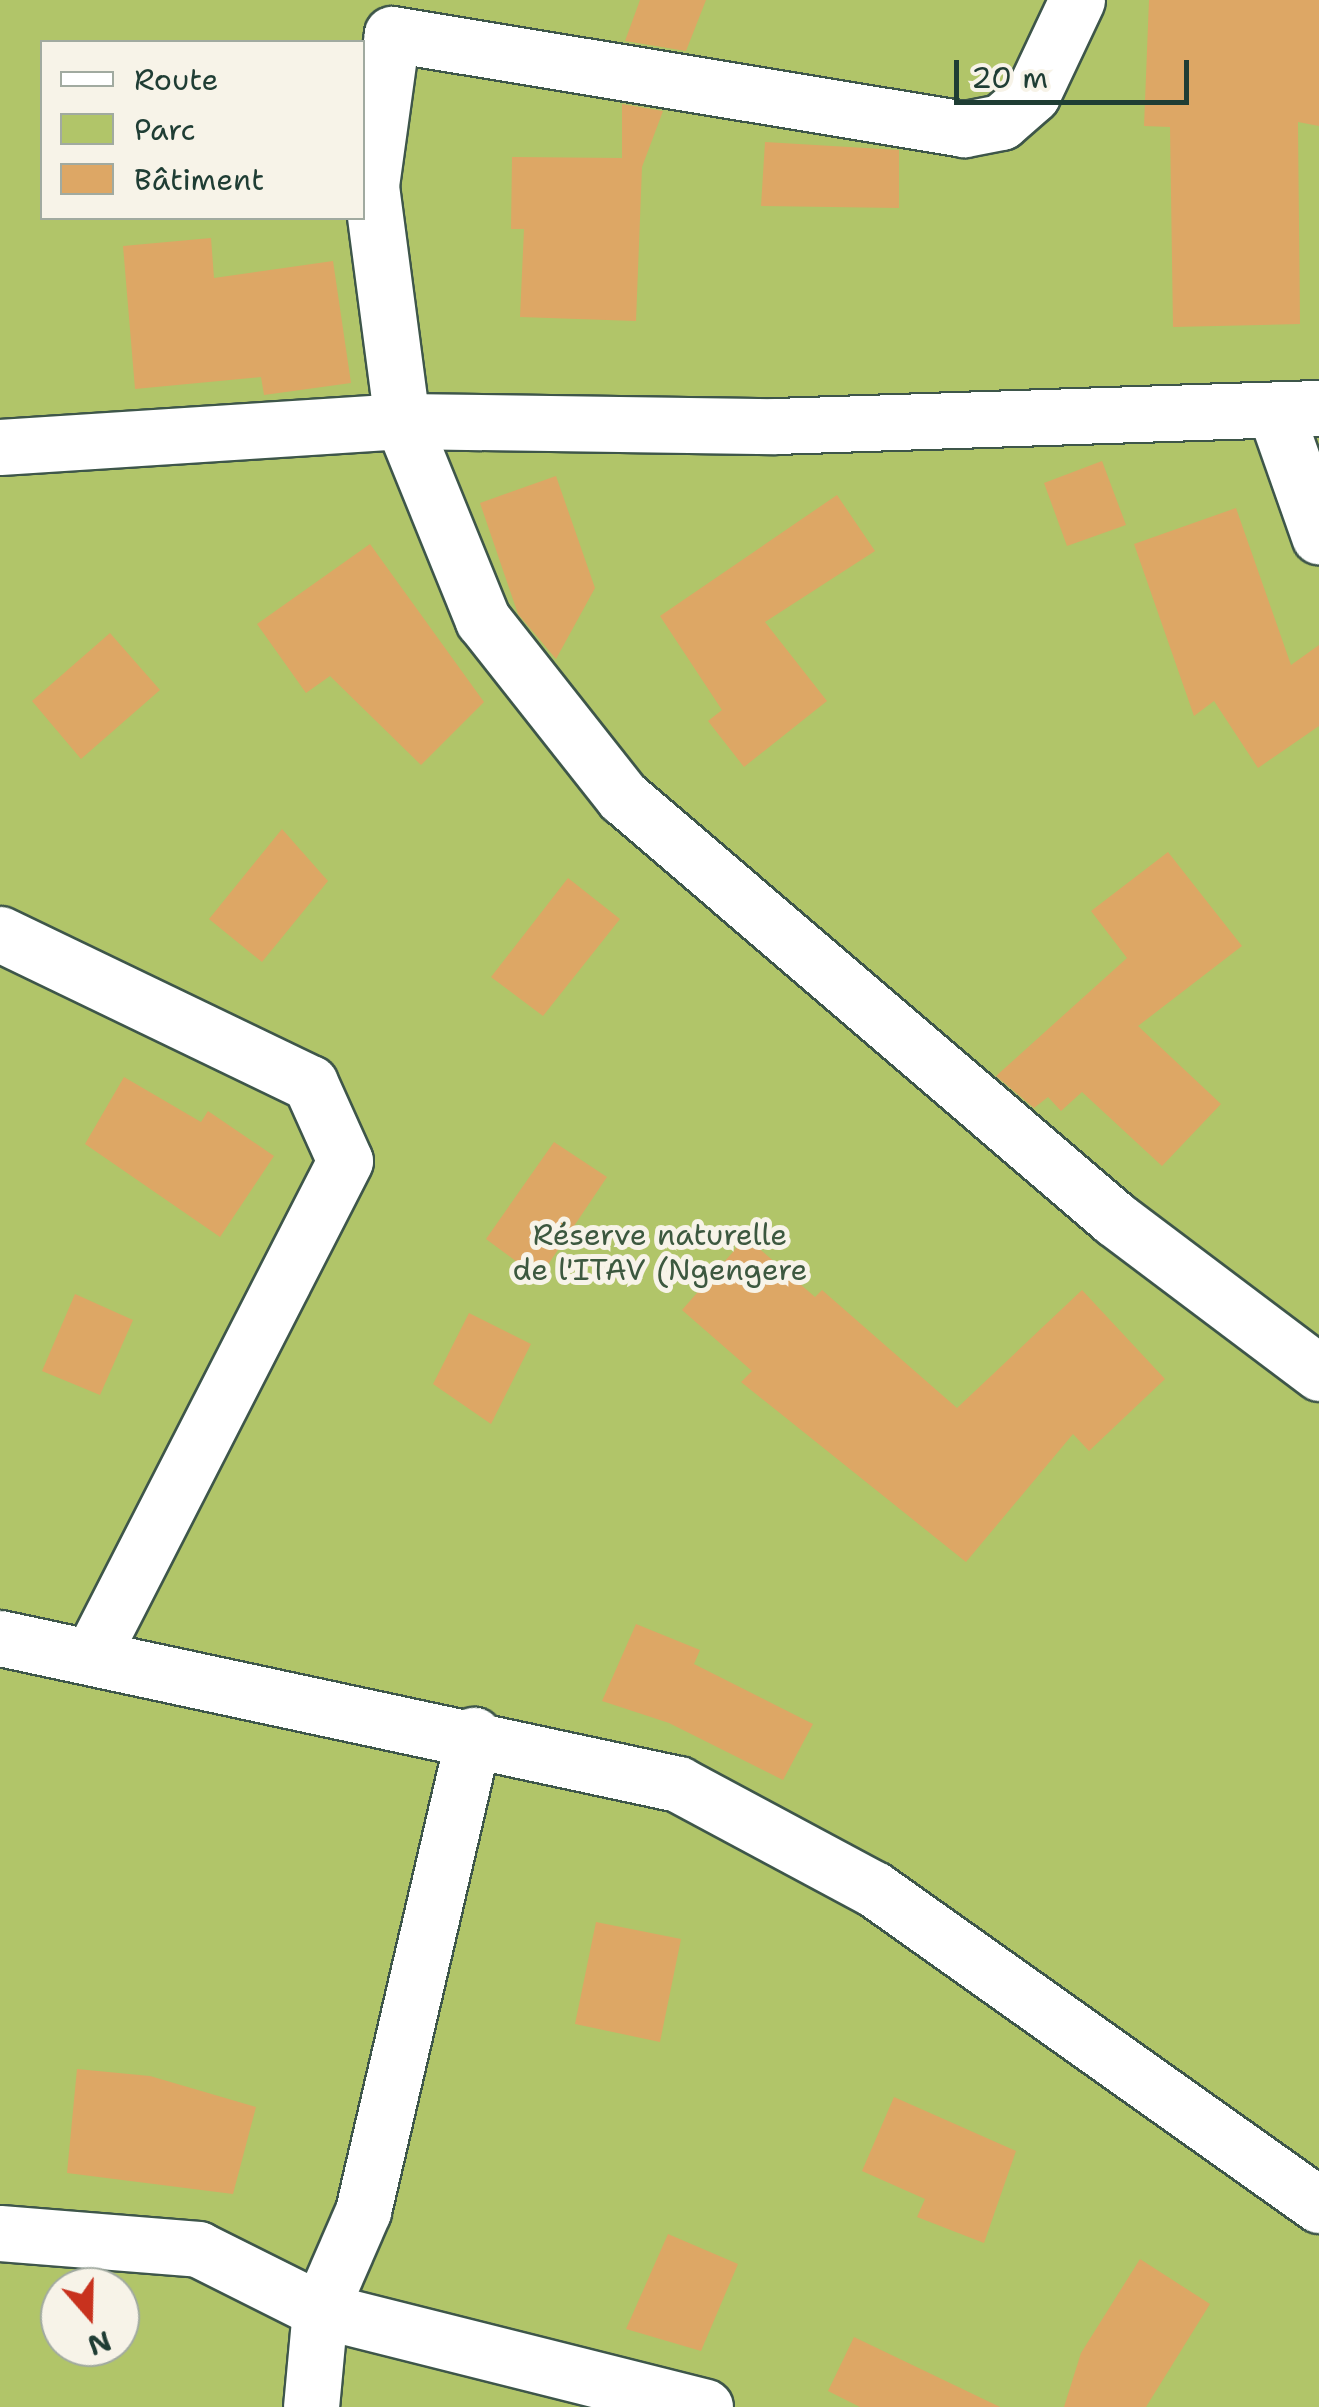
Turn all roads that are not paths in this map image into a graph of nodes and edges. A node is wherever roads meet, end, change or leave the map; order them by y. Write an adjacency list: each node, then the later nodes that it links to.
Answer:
1 (1077, 0): 2 (street)
2 (399, 17): 4 (street)
3 (1297, 410): 4 (street); 6 (street)
4 (402, 420): 5 (street); 8 (street)
5 (0, 447)
6 (1319, 536)
7 (0, 934): 10 (street)
8 (1319, 1373)
9 (0, 1638): 10 (street)
10 (90, 1657): 11 (street)
11 (474, 1735): 12 (street); 14 (street)
12 (1319, 2205)
13 (0, 2234): 14 (street)
14 (320, 2310): 15 (street); 16 (street)
15 (310, 2407)
16 (704, 2407)

